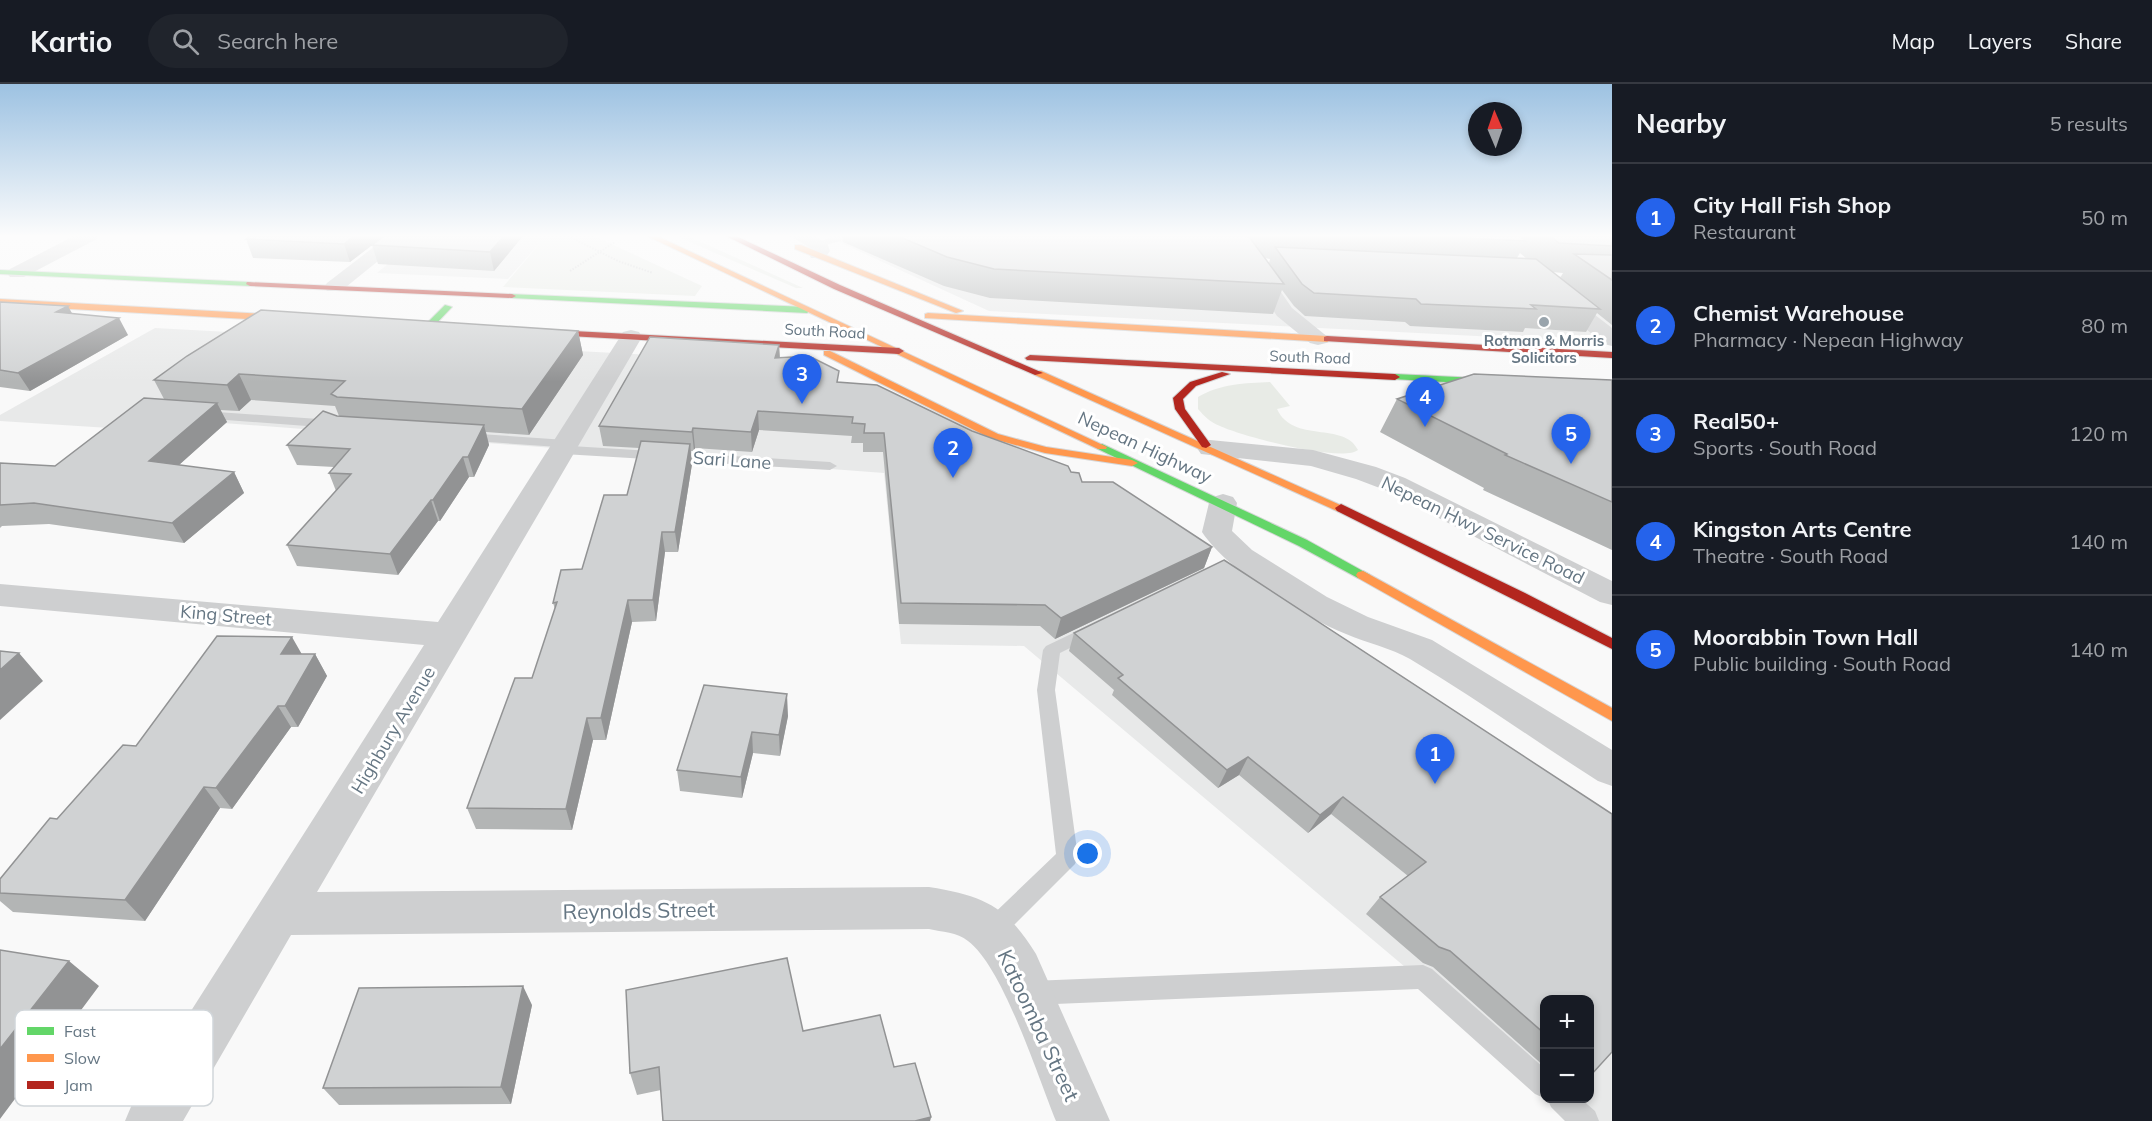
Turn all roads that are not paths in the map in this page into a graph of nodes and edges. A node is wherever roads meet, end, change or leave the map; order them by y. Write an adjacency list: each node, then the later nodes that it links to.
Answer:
1 (247, 284): 8 (main road, South Road)
2 (343, 284): 8 (street)
3 (753, 284): 10 (main road, Nepean Highway)
4 (832, 284): 11 (main road, Nepean Highway)
5 (896, 284): 13 (main road)
6 (1266, 284): 22 (street)
7 (1544, 284): 24 (street)
8 (339, 288): 10 (main road, South Road); 14 (main road)
9 (0, 302): 12 (main road)
10 (807, 310): 11 (main road, South Road); 18 (main road, Nepean Highway)
11 (903, 314): 13 (main road, South Road); 21 (main road, Nepean Highway)
12 (308, 319)
13 (993, 320): 22 (main road, South Road)
14 (453, 327)
15 (809, 328): 18 (main road)
16 (626, 329): 17 (main road, South Road); 25 (main road, South Road); 38 (street, Highbury Avenue)
17 (524, 331)
18 (853, 331): 19 (main road); 26 (main road, Nepean Highway)
19 (887, 333)
20 (910, 334): 21 (main road)
21 (957, 337): 23 (main road); 31 (main road, Nepean Highway)
22 (1318, 338): 30 (main road, South Road)
23 (990, 339)
24 (1612, 339)
25 (814, 347): 26 (main road, South Road); 40 (main road)
26 (899, 351): 27 (main road, South Road); 40 (main road, Nepean Highway)
27 (934, 353)
28 (958, 354): 31 (main road, South Road)
29 (1240, 355): 33 (main road)
30 (1612, 355)
31 (1002, 357): 32 (main road, South Road); 39 (main road, Nepean Highway)
32 (1245, 370): 33 (main road, South Road); 39 (main road)
33 (1406, 377): 34 (main road, South Road)
34 (1519, 383)
35 (191, 414): 36 (lane)
36 (345, 429)
37 (451, 436): 38 (lane, Sari Lane)
38 (564, 447): 41 (lane, Sari Lane); 46 (street, Highbury Avenue)
39 (1208, 447): 43 (street, Nepean Hwy Service Road); 47 (main road, Nepean Highway)
40 (1132, 463): 42 (main road, Nepean Highway)
41 (830, 466)
42 (1222, 503): 48 (main road, Nepean Highway); 49 (street)
43 (1612, 594)
44 (0, 595): 46 (street, King Street)
45 (1103, 625): 51 (lane)
46 (451, 635): 50 (street, Highbury Avenue)
47 (1612, 644)
48 (1612, 715)
49 (1612, 770)
50 (280, 914): 51 (street, Reynolds Street); 53 (street, Highbury Avenue)
51 (992, 931): 52 (street, Katoomba Street)
52 (1029, 993): 54 (lane); 58 (street, Katoomba Street)
53 (213, 1022)
54 (1540, 1081)
55 (1565, 1103): 59 (lane)
56 (161, 1106): 57 (street, Highbury Avenue)
57 (152, 1121)
58 (1083, 1121)
59 (1585, 1121)

